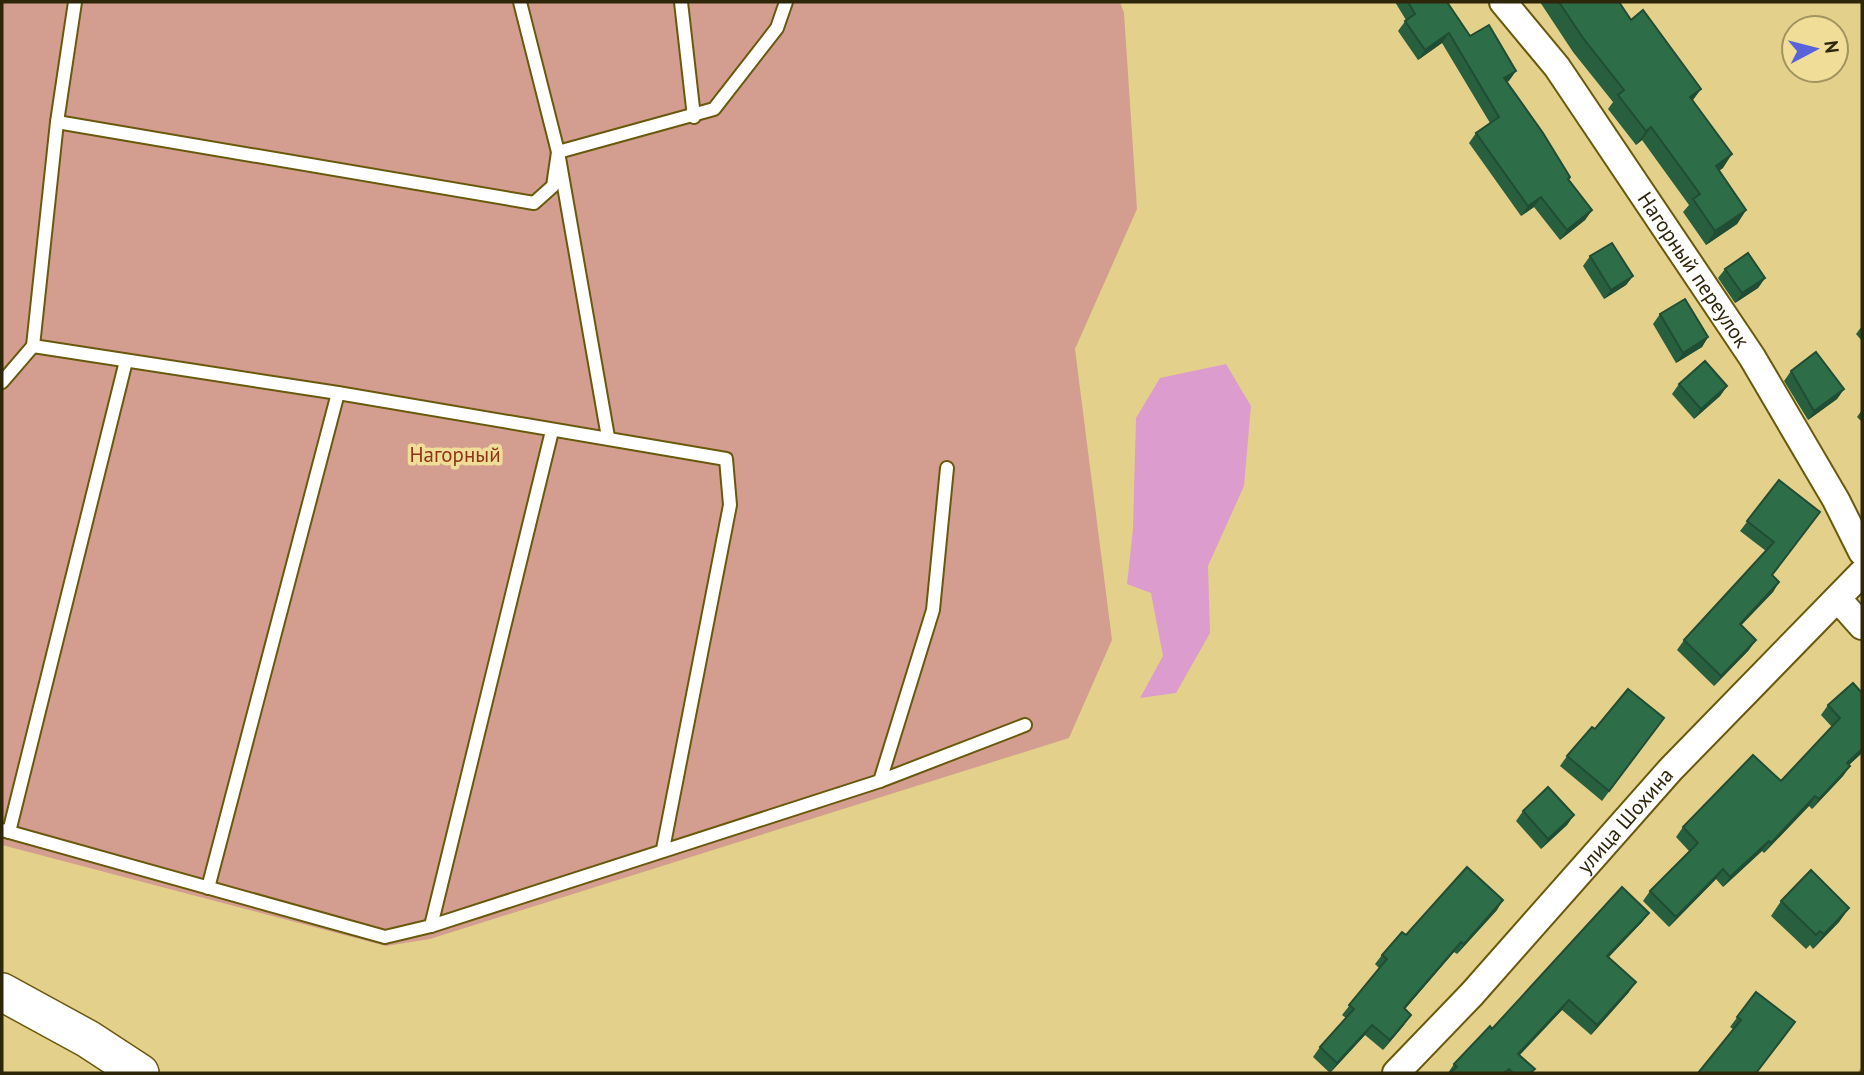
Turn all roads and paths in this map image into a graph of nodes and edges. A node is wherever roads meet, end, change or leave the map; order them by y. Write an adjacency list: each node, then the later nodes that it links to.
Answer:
1 (75, 2): 7 (lane)
2 (520, 2): 8 (lane)
3 (681, 2): 6 (lane)
4 (786, 2): 6 (lane)
5 (1503, 2): 16 (street, Нагорный переулок)
6 (694, 117): 8 (lane)
7 (57, 122): 8 (lane); 9 (lane)
8 (558, 152): 14 (lane)
9 (33, 346): 10 (lane); 11 (lane)
10 (126, 362): 12 (lane); 22 (lane)
11 (2, 382)
12 (338, 393): 13 (lane); 24 (lane)
13 (552, 432): 14 (lane); 25 (lane)
14 (608, 437): 23 (lane)
15 (947, 468): 21 (lane)
16 (1862, 552)
17 (1862, 573): 18 (street, улица Шохина)
18 (1838, 599): 19 (street); 28 (street, улица Шохина)
19 (1862, 626)
20 (1025, 725): 21 (lane)
21 (880, 781): 23 (lane)
22 (5, 831): 24 (lane)
23 (663, 849): 25 (lane)
24 (208, 888): 25 (lane)
25 (431, 926)
26 (2, 992): 27 (main road)
27 (140, 1073)
28 (1396, 1073)

